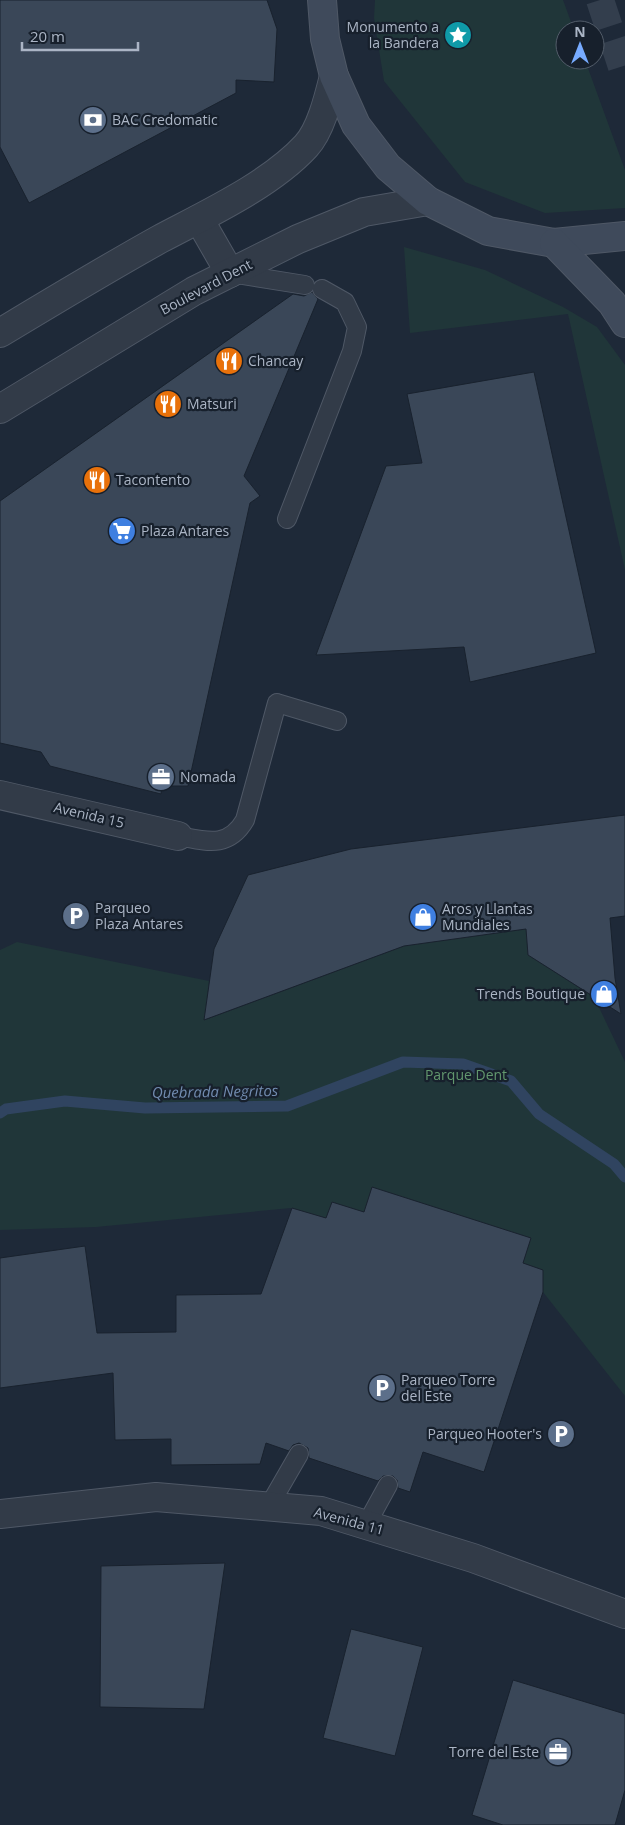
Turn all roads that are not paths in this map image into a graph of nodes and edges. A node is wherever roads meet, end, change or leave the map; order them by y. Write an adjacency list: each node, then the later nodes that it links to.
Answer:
1 (321, 1): 2 (main road)
2 (334, 76): 3 (main road); 4 (street)
3 (428, 201): 6 (main road); 7 (street, Boulevard Dent)
4 (199, 219): 7 (street); 9 (street)
5 (625, 236): 6 (main road)
6 (554, 243): 8 (main road)
7 (230, 274): 10 (street, Boulevard Dent); 11 (lane)
8 (625, 323)
9 (0, 333)
10 (0, 409)
11 (287, 519)
12 (337, 722): 14 (lane)
13 (0, 795): 14 (street, Avenida 15)
14 (178, 836)
15 (299, 1454): 17 (lane)
16 (388, 1484): 19 (lane)
17 (269, 1506): 18 (street, Avenida 11); 19 (street, Avenida 11)
18 (0, 1514)
19 (366, 1525): 20 (street, Avenida 11)
20 (625, 1614)

